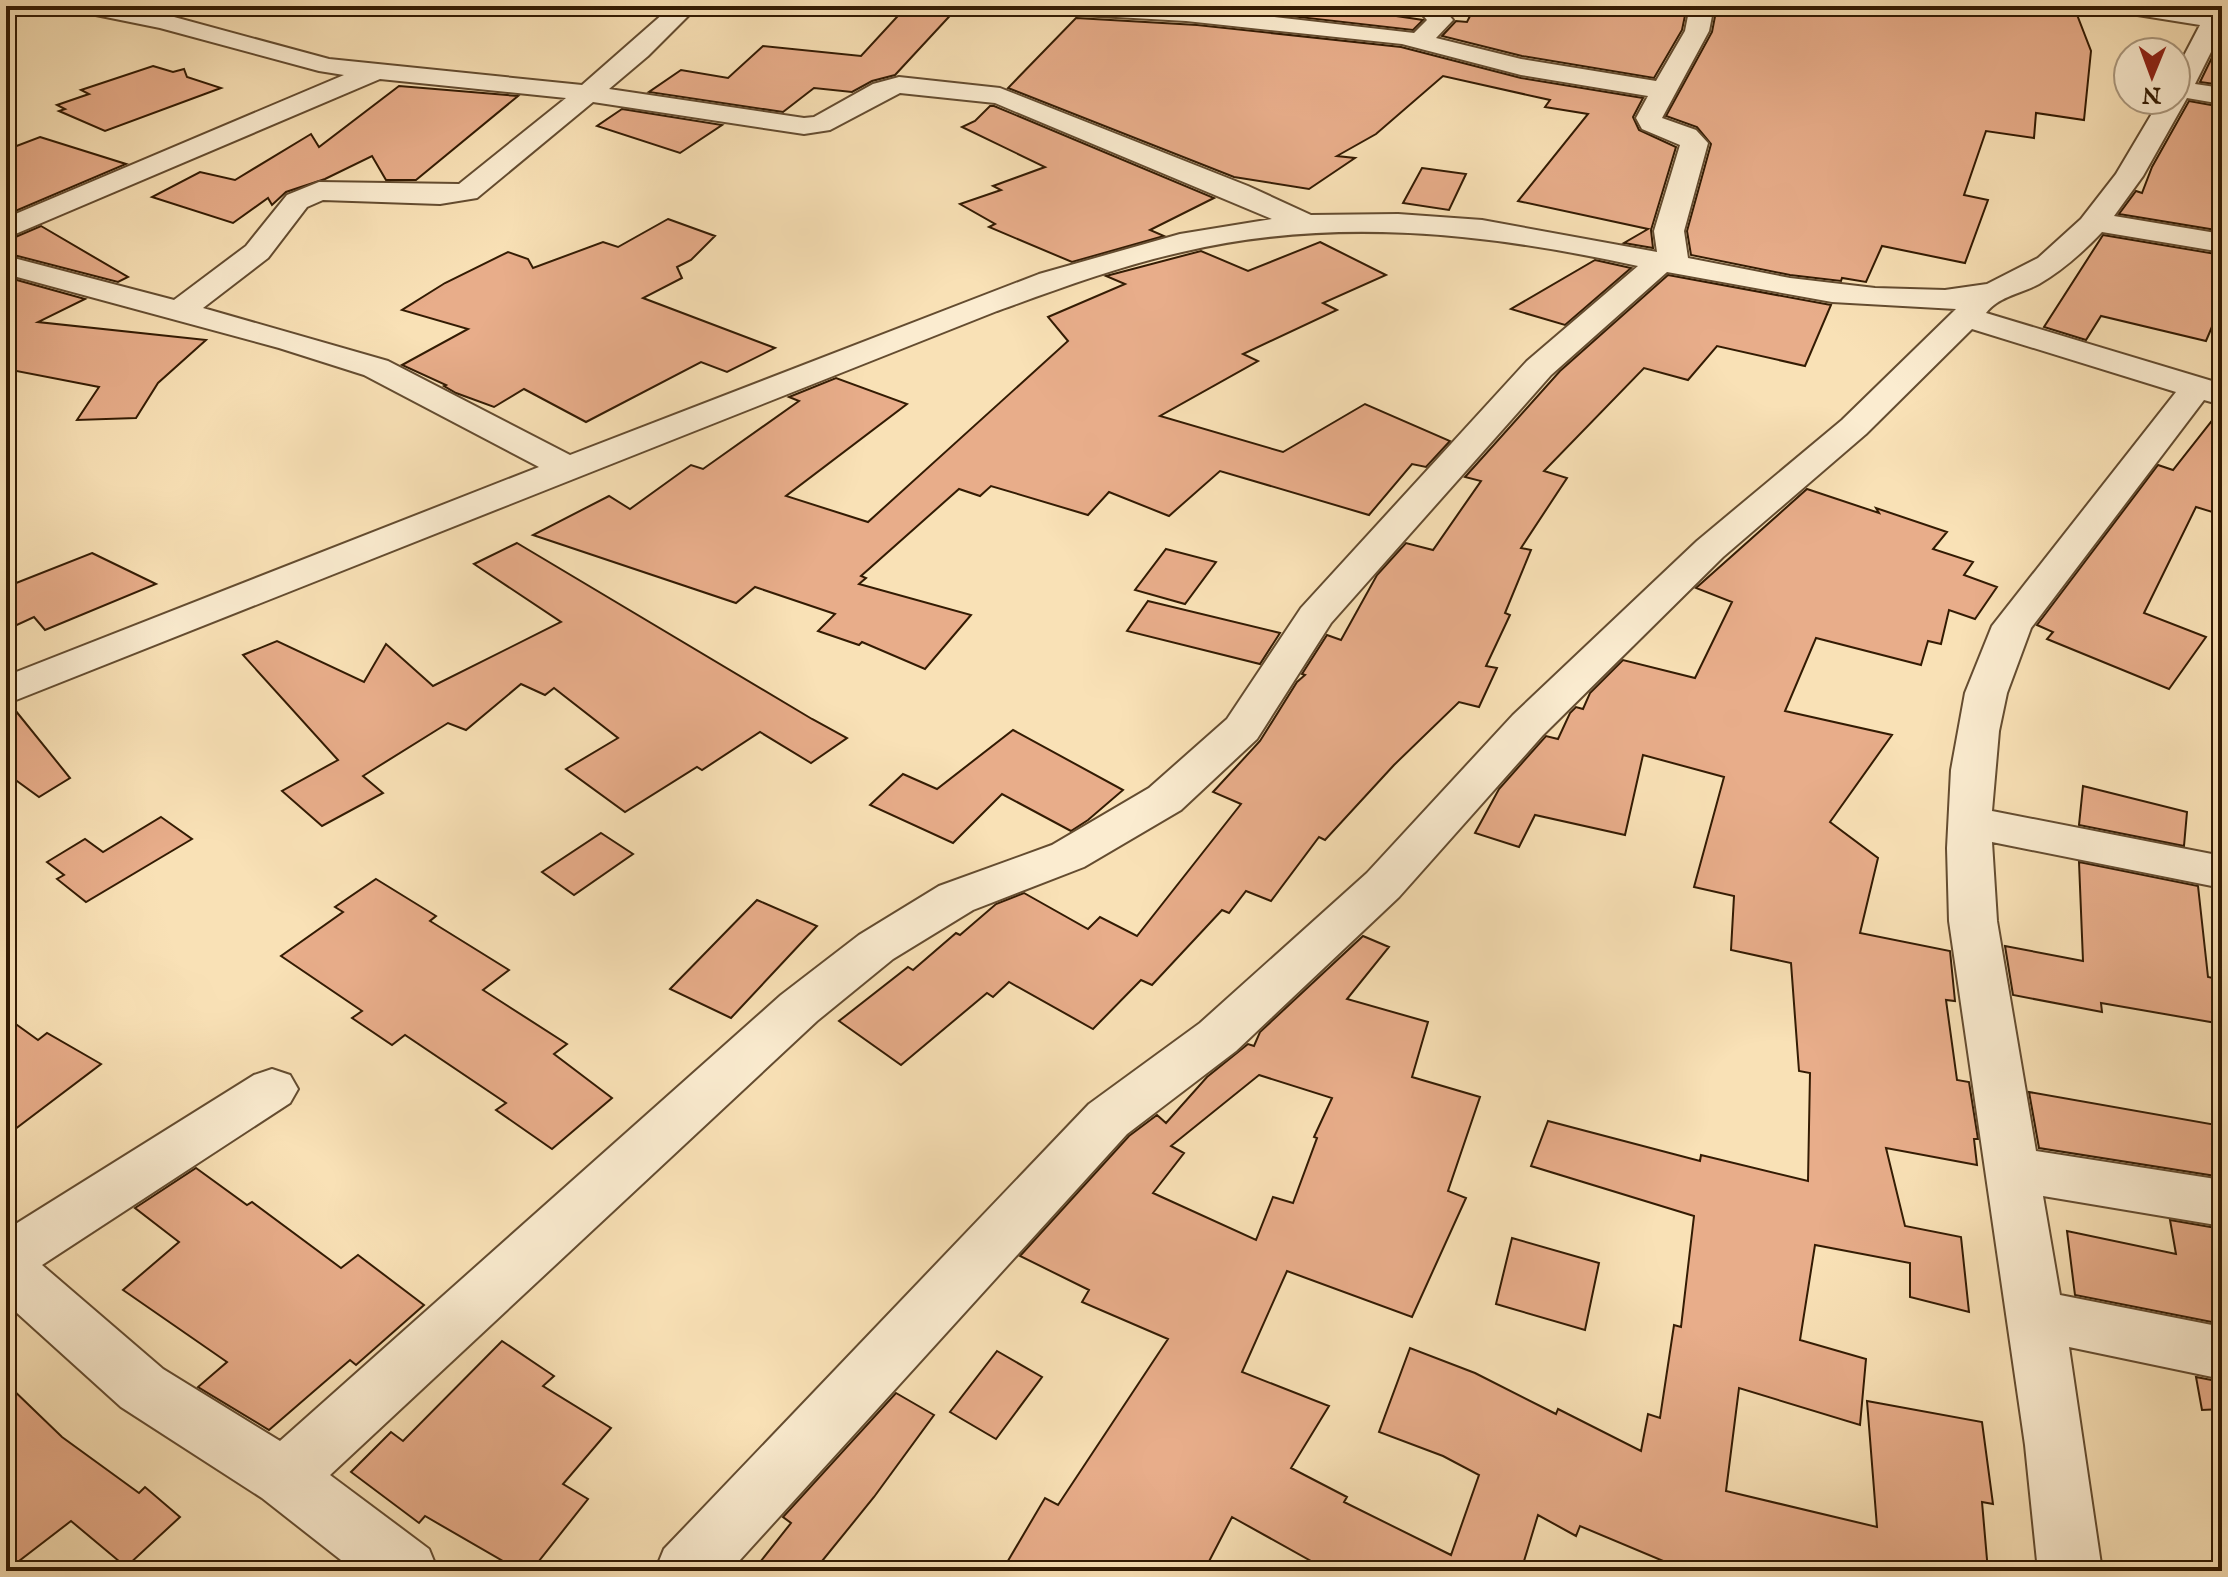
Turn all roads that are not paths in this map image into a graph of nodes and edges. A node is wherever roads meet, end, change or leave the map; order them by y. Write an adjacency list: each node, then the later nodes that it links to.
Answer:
1 (84, 6): 10 (street)
2 (686, 6): 12 (street)
3 (1046, 6): 8 (street)
4 (1427, 6): 8 (street)
5 (1702, 6): 11 (street)
6 (2125, 6): 7 (street)
7 (2219, 13): 9 (street)
8 (1420, 40): 11 (street)
9 (2192, 64)
10 (374, 72): 12 (street); 18 (street)
11 (1662, 90): 20 (street)
12 (585, 93): 17 (street); 23 (street)
13 (2192, 95): 14 (street)
14 (2222, 96)
15 (2164, 116): 16 (street)
16 (2094, 222): 19 (street); 22 (street)
17 (1306, 224): 20 (street); 25 (street)
18 (6, 229)
19 (2222, 243)
20 (1668, 262): 22 (street); 36 (street)
21 (7, 267): 23 (street)
22 (1975, 306): 24 (street); 38 (street)
23 (177, 313): 25 (street)
24 (2210, 391): 27 (street)
25 (567, 468): 26 (street)
26 (6, 691)
27 (1970, 822): 28 (street); 30 (street)
28 (2222, 872)
29 (272, 1089): 32 (street)
30 (2012, 1169): 31 (street); 34 (street)
31 (2222, 1203)
32 (6, 1259)
33 (6, 1268): 36 (street)
34 (2034, 1315): 35 (street); 39 (street)
35 (2222, 1353)
36 (284, 1477): 37 (street)
37 (406, 1571)
38 (687, 1571)
39 (2070, 1571)

